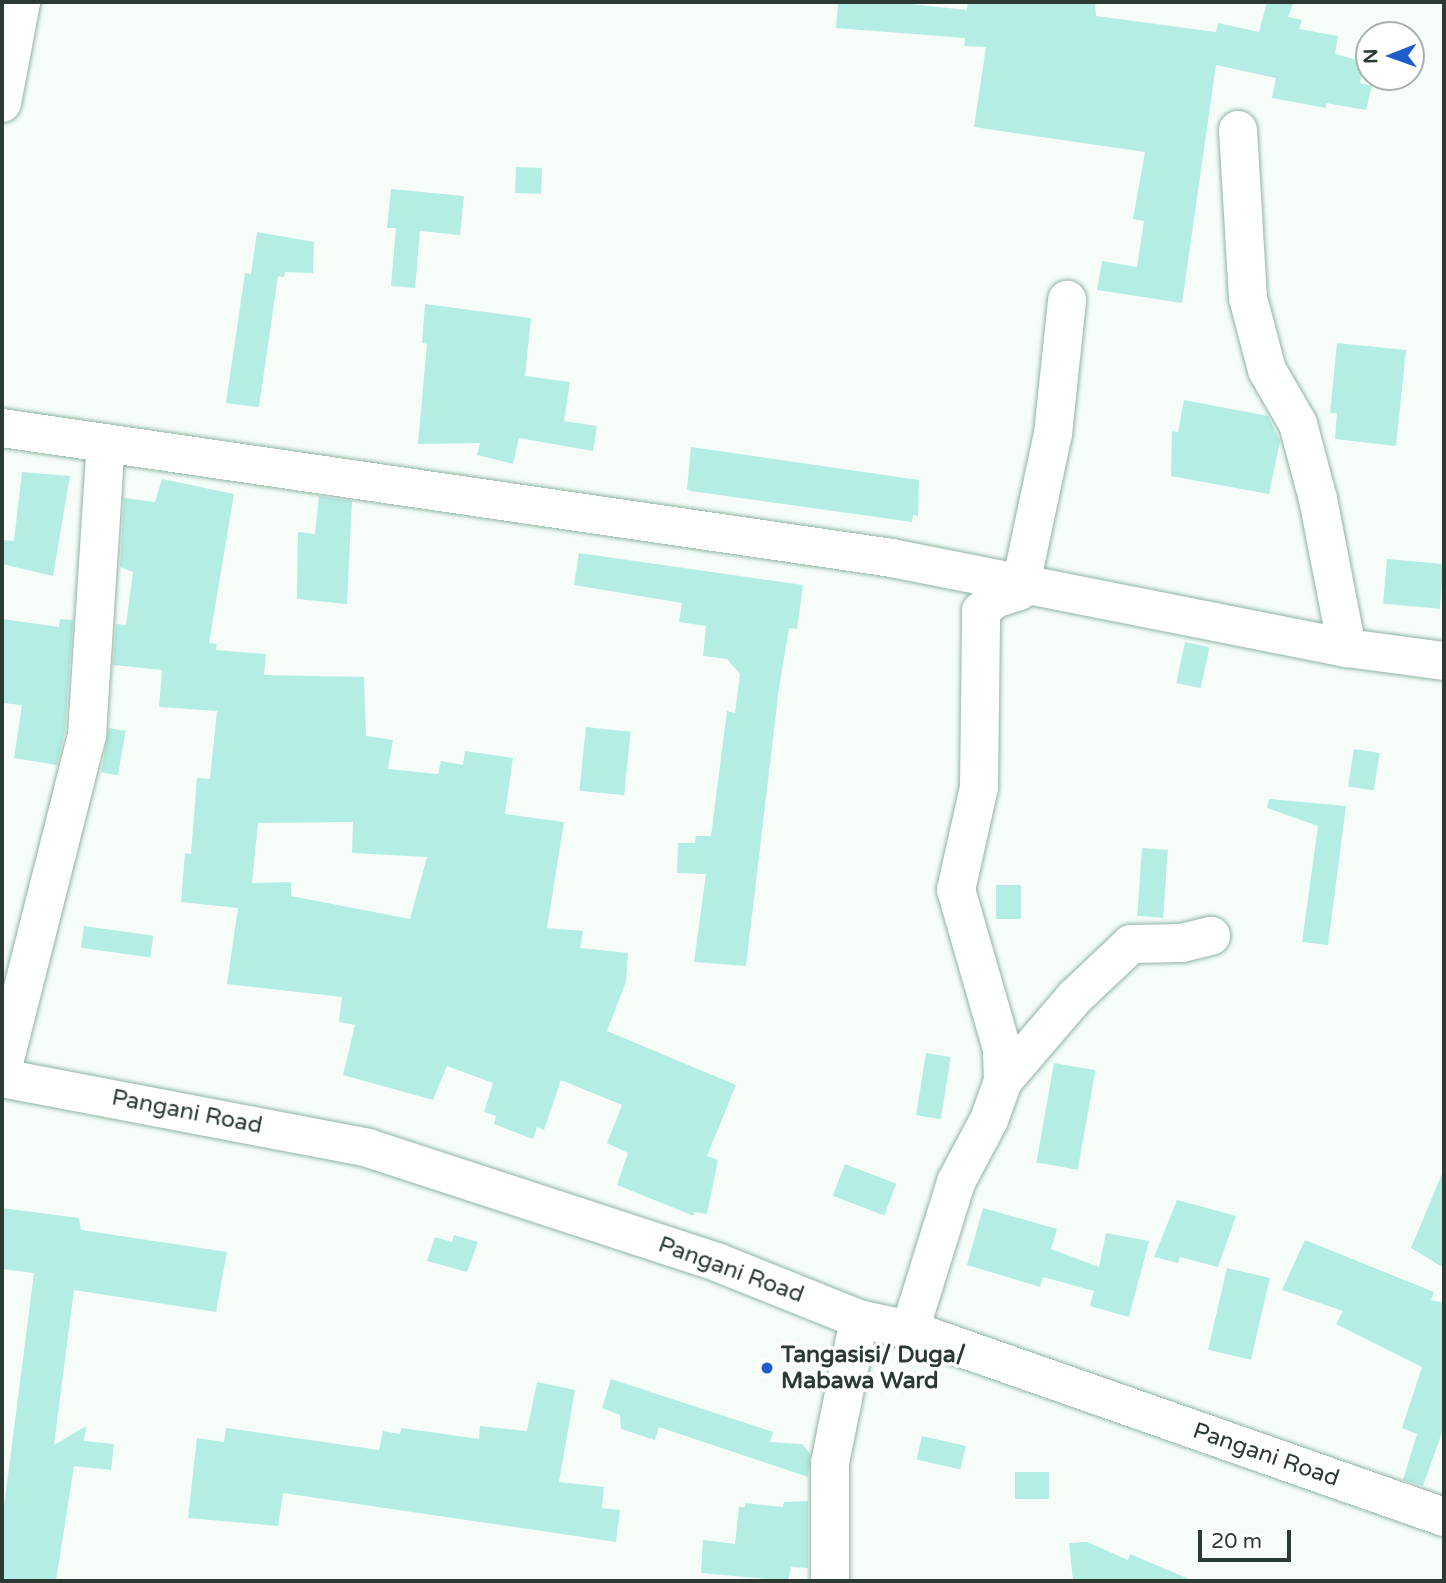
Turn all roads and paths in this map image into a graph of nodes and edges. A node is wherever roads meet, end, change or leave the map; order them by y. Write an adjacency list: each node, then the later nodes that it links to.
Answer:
1 (21, 2): 2 (street)
2 (2, 103)
3 (1238, 130): 8 (street)
4 (1067, 300): 7 (street)
5 (2, 428): 6 (street)
6 (106, 444): 7 (street); 11 (street)
7 (1021, 584): 8 (street); 13 (street)
8 (1347, 648): 9 (street)
9 (1444, 661)
10 (1211, 936): 13 (street)
11 (2, 1071)
12 (2, 1077): 14 (street, Pangani Road)
13 (1003, 1081): 15 (street)
14 (859, 1320): 15 (street, Pangani Road); 17 (street)
15 (910, 1330): 16 (street, Pangani Road)
16 (1444, 1517)
17 (830, 1581)

